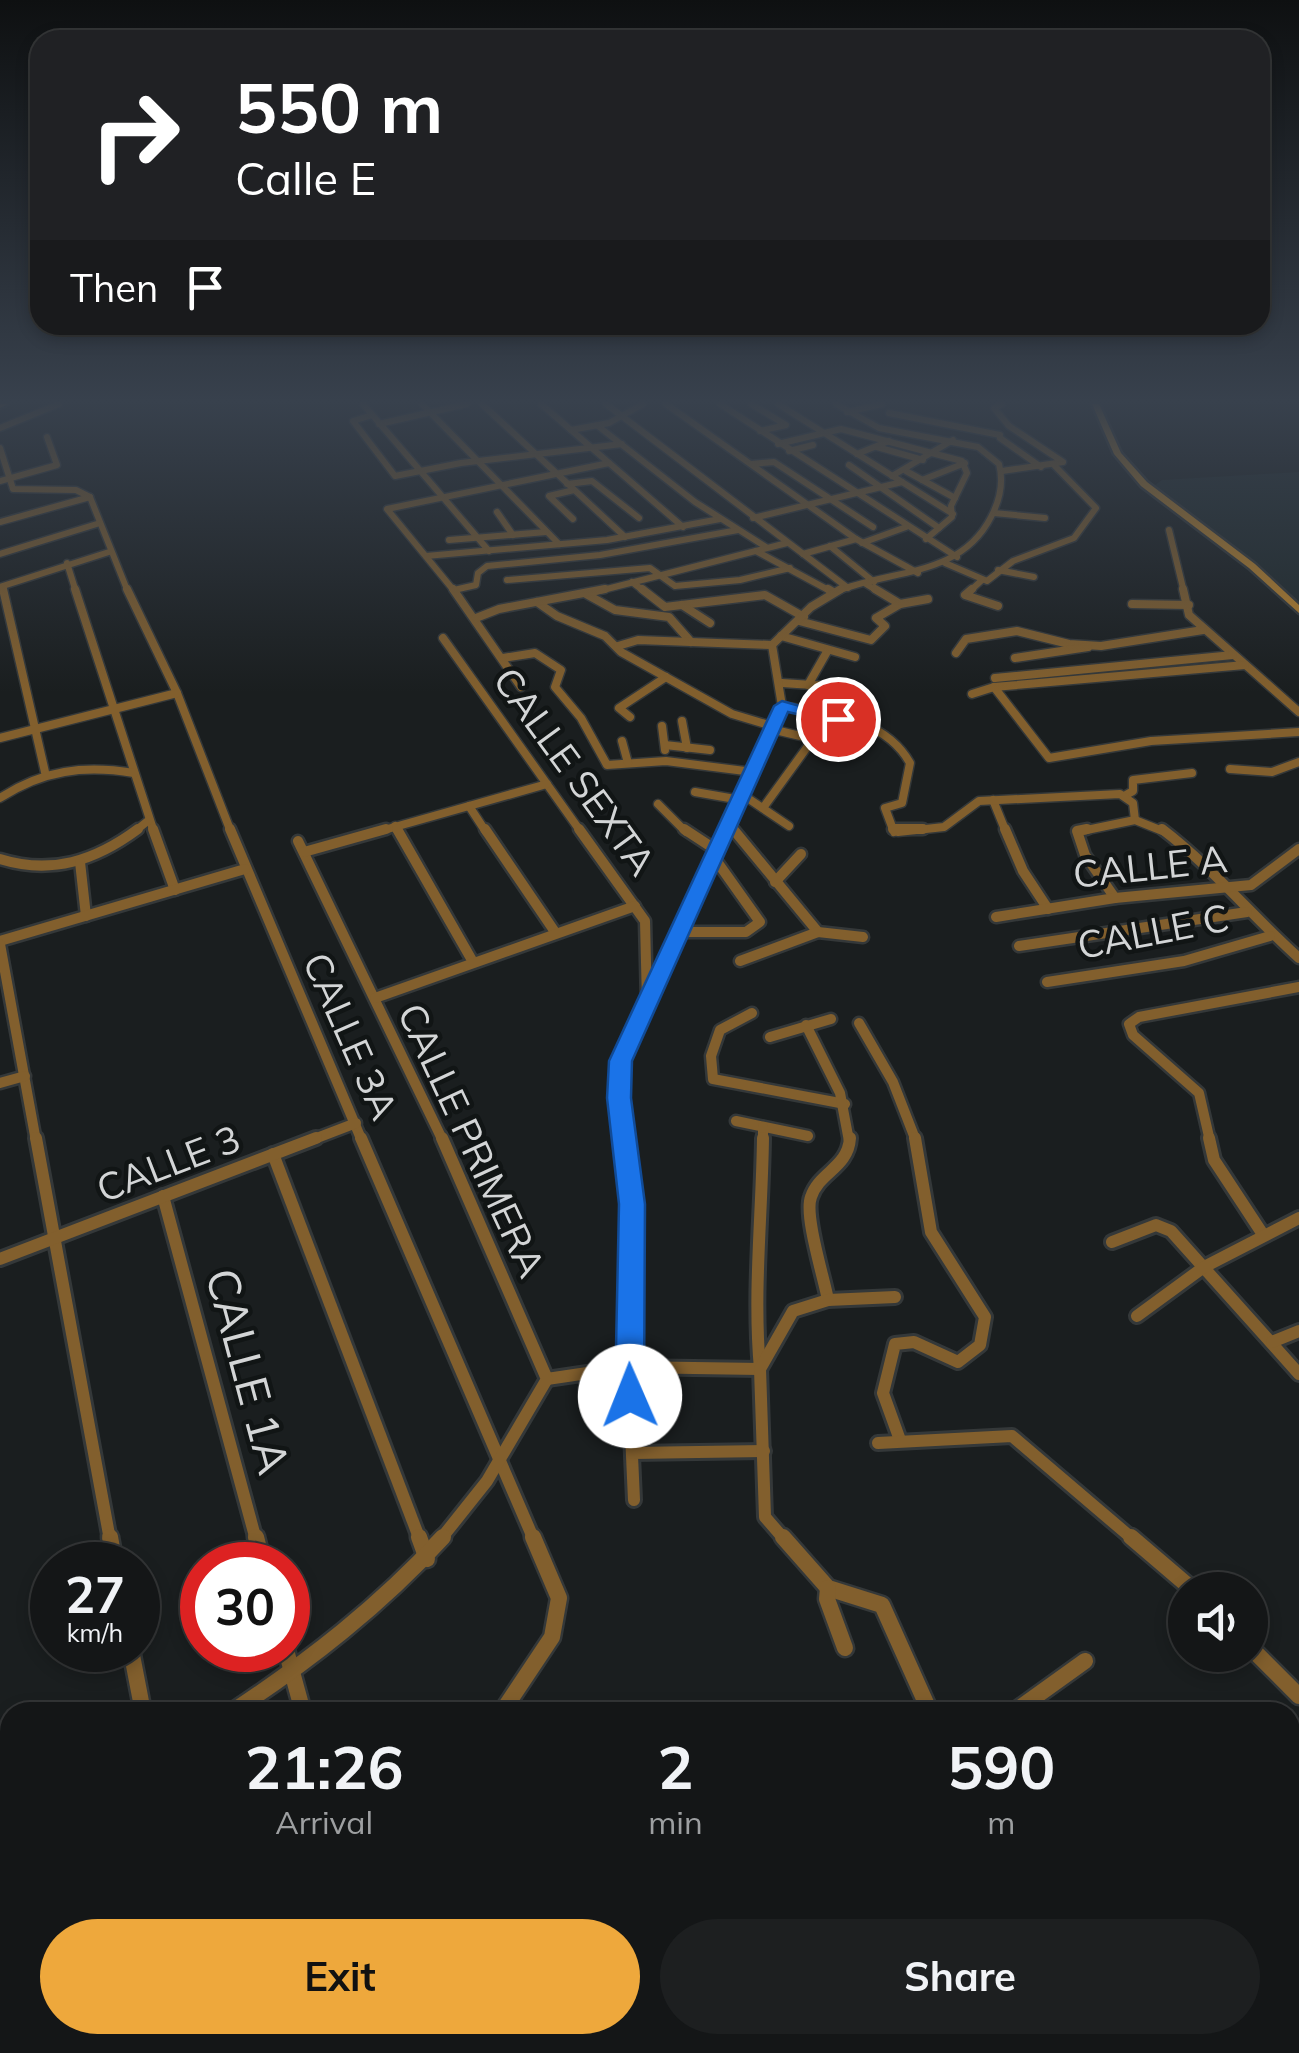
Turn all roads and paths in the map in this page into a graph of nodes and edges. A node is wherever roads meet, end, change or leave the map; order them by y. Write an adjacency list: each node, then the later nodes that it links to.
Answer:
1 (83, 500): 30 (street)
2 (91, 500): 31 (street, CALLE 3A)
3 (427, 500): 54 (street)
4 (448, 500): 41 (street)
5 (515, 500): 38 (street)
6 (553, 500): 28 (street)
7 (585, 500): 40 (street)
8 (616, 500): 25 (street)
9 (652, 500): 32 (street)
10 (695, 500): 29 (street)
11 (729, 500): 26 (street)
12 (800, 500): 21 (street)
13 (831, 500): 21 (street); 33 (street)
14 (864, 500): 34 (street)
15 (897, 500): 35 (street)
16 (930, 500): 24 (street)
17 (954, 500): 24 (street)
18 (996, 500): 23 (street)
19 (1090, 500): 59 (street)
20 (1165, 500): 80 (main road)
21 (808, 506): 26 (street); 44 (street)
22 (497, 512): 39 (street)
23 (994, 512): 27 (street); 55 (street)
24 (953, 514): 35 (street)
25 (639, 518)
26 (753, 518): 45 (street)
27 (1045, 518)
28 (572, 519)
29 (720, 519): 32 (street); 36 (street)
30 (0, 522)
31 (100, 523): 51 (street, CALLE 3A); 52 (street)
32 (683, 527): 40 (street)
33 (873, 527)
34 (906, 527): 42 (street); 44 (street)
35 (939, 528): 42 (street)
36 (738, 530): 48 (street); 69 (street)
37 (1168, 530): 77 (street)
38 (546, 532): 39 (street); 46 (street)
39 (513, 535): 41 (street)
40 (626, 537): 46 (street)
41 (483, 538): 43 (street); 49 (street)
42 (926, 539): 55 (street)
43 (450, 540)
44 (859, 541): 47 (street); 60 (street)
45 (787, 543): 48 (street); 53 (street)
46 (559, 544): 49 (street)
47 (830, 546): 53 (street); 66 (street)
48 (766, 547): 50 (street)
49 (489, 551): 54 (street)
50 (756, 551): 58 (street); 61 (street)
51 (109, 552): 56 (street); 103 (street, CALLE 3A)
52 (0, 554)
53 (802, 554): 68 (street)
54 (426, 556): 69 (street)
55 (956, 557): 57 (street)
56 (68, 563): 67 (street); 107 (street)
57 (945, 563): 60 (street); 64 (street)
58 (790, 568): 61 (street); 70 (street)
59 (998, 570): 62 (street); 64 (street)
60 (918, 573): 66 (street)
61 (662, 574): 63 (street); 65 (street)
62 (1034, 577)
63 (507, 580)
64 (982, 580): 78 (street)
65 (632, 582): 71 (street); 79 (street)
66 (870, 583): 68 (street); 75 (street)
67 (1, 587): 113 (street)
68 (848, 588): 70 (street)
69 (454, 590): 81 (street)
70 (833, 592): 82 (street)
71 (586, 594): 73 (street); 79 (street)
72 (928, 600): 75 (street)
73 (538, 602): 81 (street); 88 (street)
74 (682, 604): 79 (street); 82 (street); 83 (street)
75 (900, 604): 82 (street)
76 (1132, 604): 77 (street)
77 (1188, 605): 84 (street)
78 (998, 606)
79 (663, 610): 87 (street)
80 (1299, 610)
81 (476, 618): 93 (street)
82 (801, 619): 86 (street)
83 (710, 623)
84 (1203, 630): 89 (street); 92 (street)
85 (443, 638): 129 (street, CALLE SEXTA)
86 (776, 641): 87 (street); 90 (street); 99 (street)
87 (691, 642): 88 (street)
88 (618, 646): 97 (street)
89 (1090, 646): 91 (street); 95 (street)
90 (828, 650): 94 (street); 100 (street)
91 (956, 653)
92 (1234, 655): 96 (street); 98 (street)
93 (503, 658): 101 (street); 123 (street)
94 (856, 658)
95 (1015, 658)
96 (1245, 666): 98 (street); 109 (street)
97 (666, 677): 110 (street); 114 (street)
98 (994, 682): 104 (street); 115 (street)
99 (782, 683): 100 (street); 105 (street)
100 (808, 685): 102 (street)
101 (520, 687)
102 (844, 687)
103 (177, 693): 107 (street); 148 (street, CALLE 3A)
104 (972, 694)
105 (782, 706): 108 (street); 114 (street)
106 (865, 708): 108 (street)
107 (112, 710): 113 (street); 126 (street)
108 (812, 712): 134 (street)
109 (1299, 712)
110 (630, 717)
111 (682, 721): 119 (street)
112 (662, 726): 118 (street)
113 (38, 728): 116 (street); 125 (street)
114 (772, 728): 127 (street); 137 (street)
115 (1299, 732)
116 (0, 738)
117 (622, 741): 123 (street)
118 (665, 746): 119 (street); 121 (street)
119 (687, 748): 120 (street)
120 (710, 750)
121 (666, 761): 123 (street); 127 (street)
122 (1299, 762): 124 (street)
123 (628, 763)
124 (1230, 769)
125 (45, 772): 126 (street); 132 (street)
126 (134, 772): 138 (street)
127 (753, 772): 133 (street)
128 (1192, 773): 131 (street)
129 (548, 784): 136 (street); 153 (street, CALLE SEXTA)
130 (694, 792): 133 (street)
131 (1126, 795): 134 (street); 139 (street)
132 (0, 798)
133 (742, 798): 137 (street); 140 (street)
134 (993, 800): 154 (street)
135 (658, 804): 144 (street)
136 (470, 806): 141 (street); 158 (street)
137 (763, 808): 142 (street)
138 (150, 820): 147 (street); 151 (street)
139 (1135, 820): 150 (street); 152 (street)
140 (729, 824): 144 (street); 149 (street)
141 (395, 826): 167 (street); 170 (street, CALLE PRIMERA)
142 (789, 826)
143 (1299, 849): 150 (street, CALLE A)
144 (714, 853): 159 (street); 159 (street)
145 (801, 854): 149 (street)
146 (0, 859): 147 (street)
147 (80, 862): 156 (street)
148 (245, 869): 151 (street); 181 (street, CALLE 3A)
149 (775, 882): 160 (street)
150 (1224, 888): 152 (street, CALLE A); 155 (street)
151 (174, 890): 156 (street)
152 (1115, 898): 154 (street, CALLE A)
153 (635, 906): 158 (street); 171 (street, CALLE SEXTA)
154 (1048, 909): 157 (street, CALLE A)
155 (1247, 912): 161 (street); 164 (street)
156 (86, 916): 163 (street)
157 (996, 917)
158 (555, 932): 167 (street)
159 (683, 932): 171 (street)
160 (818, 932): 162 (street); 166 (street)
161 (1270, 936): 165 (street); 168 (street, CALLE C)
162 (863, 937)
163 (0, 943): 177 (street)
164 (1019, 946)
165 (1299, 958)
166 (740, 960)
167 (473, 962): 170 (street)
168 (1047, 982)
169 (1299, 988): 187 (street)
170 (374, 998): 200 (street, CALLE PRIMERA)
171 (647, 1004): 197 (street)
172 (752, 1013): 179 (street)
173 (831, 1019): 175 (street)
174 (859, 1023): 201 (street)
175 (806, 1026): 176 (street); 179 (street)
176 (770, 1037)
177 (25, 1076): 178 (street); 188 (street)
178 (0, 1083)
179 (846, 1104): 193 (street)
180 (736, 1121): 182 (street)
181 (356, 1122): 184 (street, CALLE 3); 205 (street, CALLE 3A)
182 (763, 1126): 183 (street); 198 (street)
183 (808, 1136)
184 (273, 1154): 185 (street, CALLE 3); 209 (street)
185 (163, 1196): 188 (street, CALLE 3); 208 (street, CALLE 1A)
186 (1299, 1218): 187 (street)
187 (1262, 1233): 191 (street)
188 (54, 1238): 190 (street, CALLE 3); 207 (street)
189 (1112, 1242): 191 (street)
190 (0, 1259)
191 (1204, 1266): 194 (street); 196 (street)
192 (895, 1297): 193 (street)
193 (828, 1300): 198 (street)
194 (1137, 1316)
195 (1299, 1331): 196 (street)
196 (1272, 1342): 199 (street)
197 (628, 1367): 198 (street); 200 (street); 204 (street)
198 (760, 1368): 203 (street)
199 (1299, 1374)
200 (547, 1379): 205 (street)
201 (900, 1440): 202 (street); 210 (street)
202 (878, 1444)
203 (764, 1451): 204 (street); 211 (street)
204 (632, 1452): 206 (street)
205 (501, 1462): 209 (street); 221 (street, CALLE 3A)
206 (634, 1500)
207 (111, 1542)
208 (257, 1542)
209 (427, 1559): 216 (street)
210 (1172, 1572)
211 (828, 1588): 212 (street); 222 (street)
212 (845, 1648)
213 (1085, 1660): 223 (street)
214 (1268, 1665): 217 (street)
215 (135, 1672): 218 (street)
216 (293, 1674): 219 (street); 220 (street)
217 (1299, 1696)
218 (140, 1702)
219 (248, 1702)
220 (301, 1702)
221 (509, 1702)
222 (926, 1702)
223 (1028, 1702)

